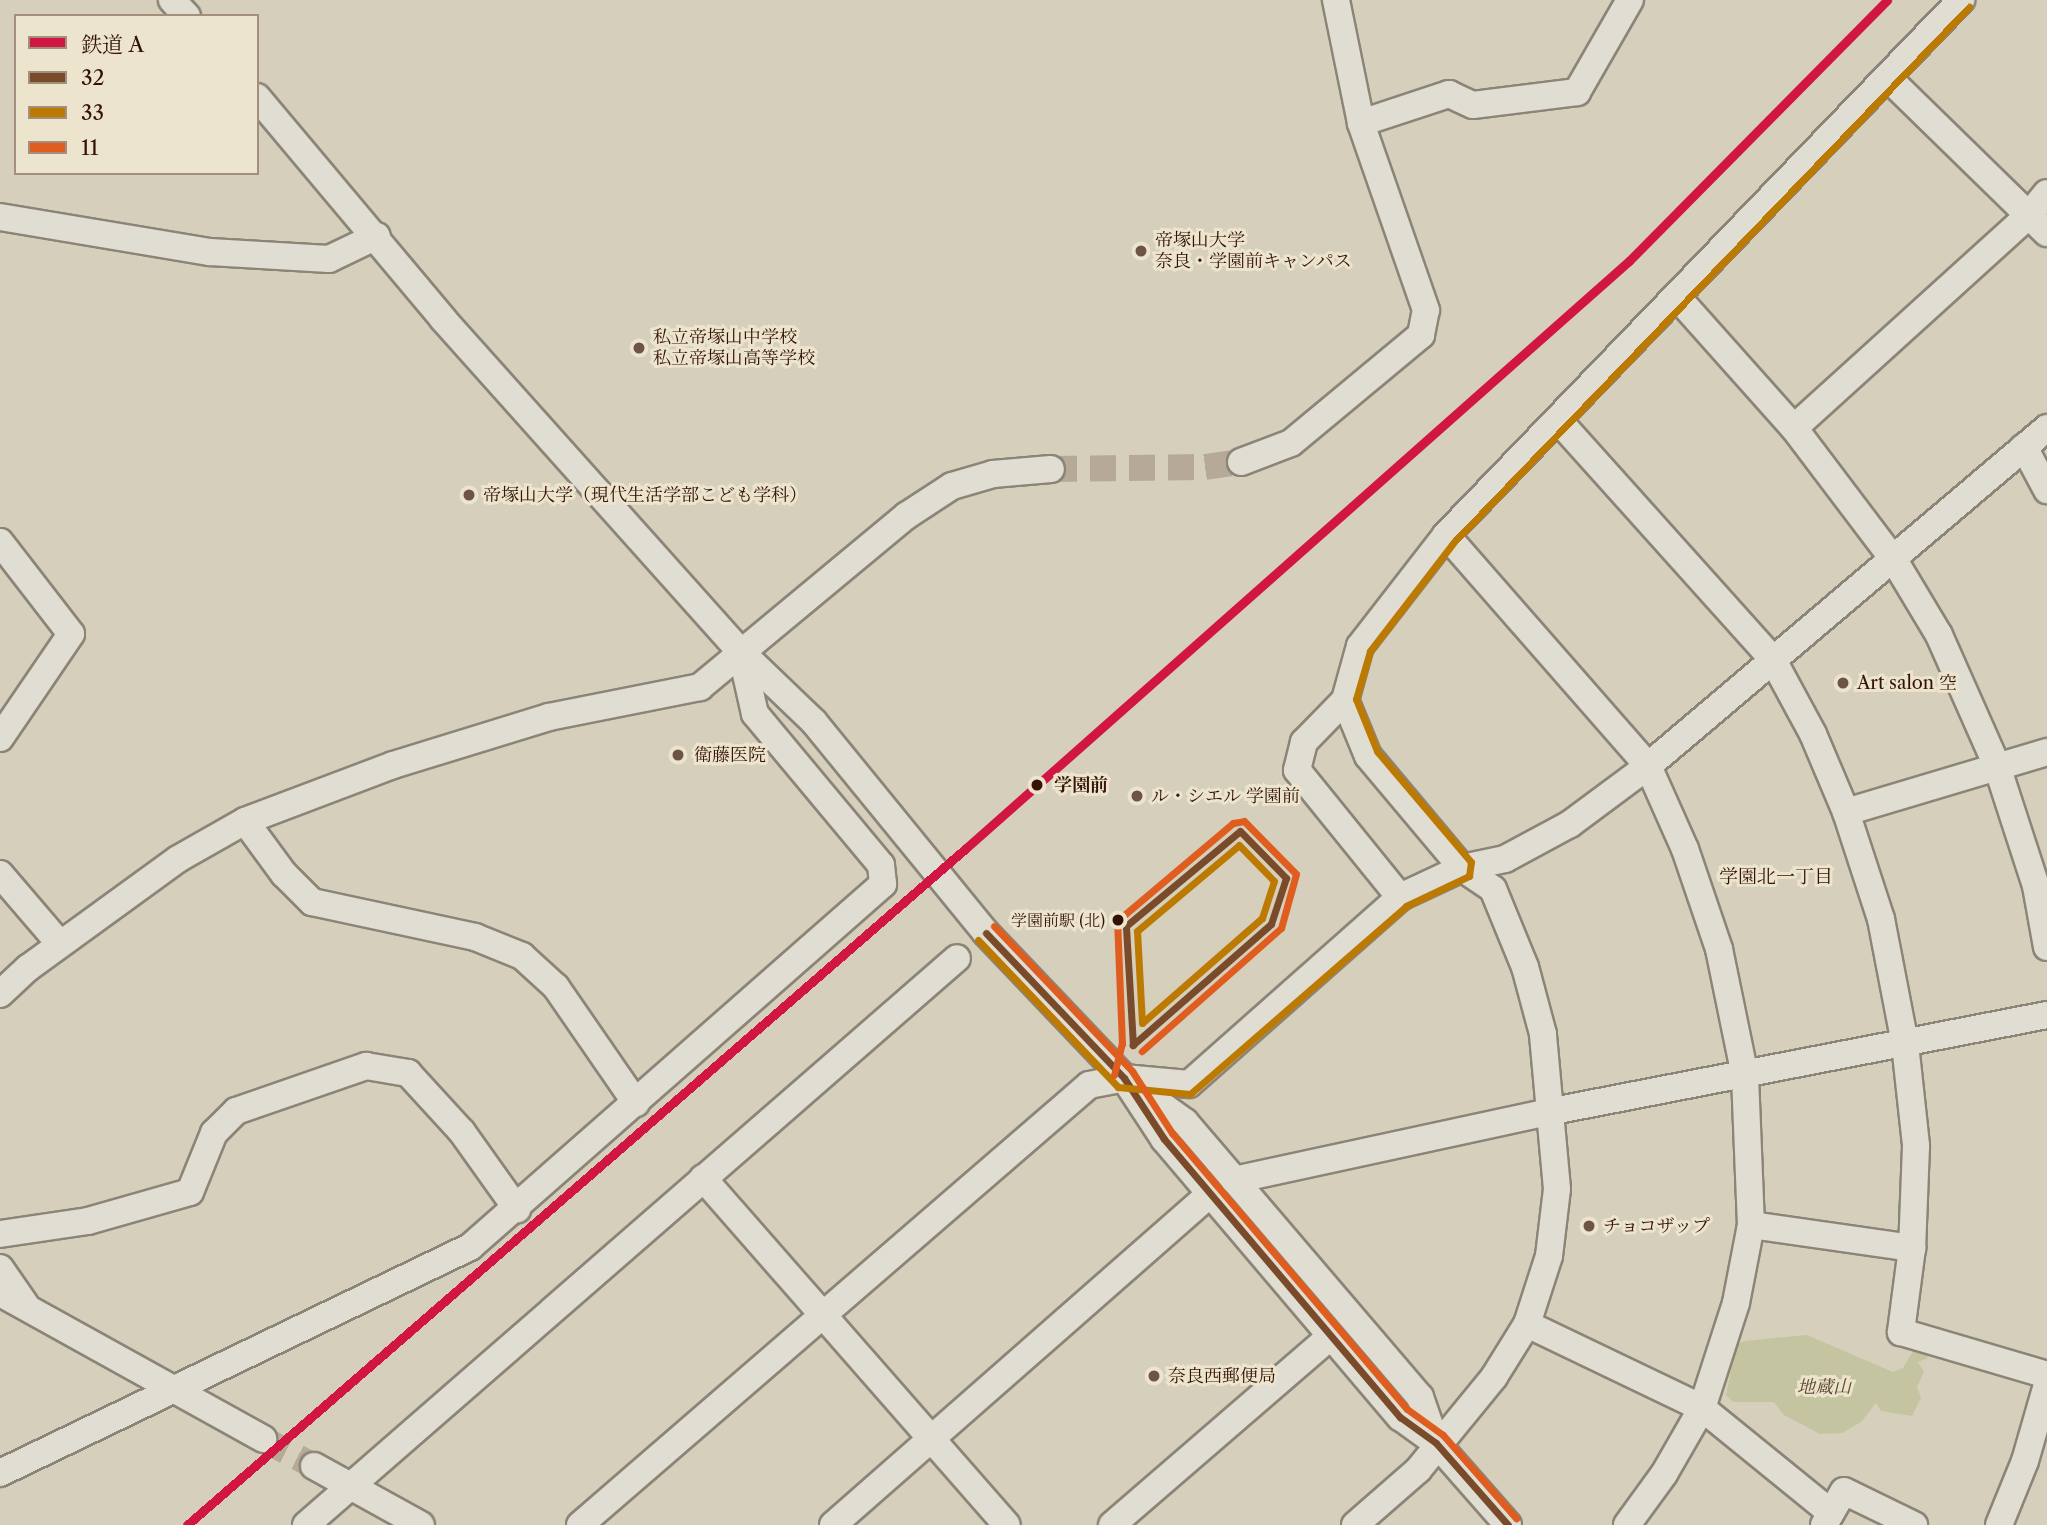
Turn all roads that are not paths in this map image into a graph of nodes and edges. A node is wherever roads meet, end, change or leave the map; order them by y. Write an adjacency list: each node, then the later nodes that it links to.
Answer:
1 (172, 0): 5 (street)
2 (1336, 0): 8 (street)
3 (1630, 0): 8 (street)
4 (1961, 0): 6 (street)
5 (185, 14)
6 (1888, 78): 11 (street); 13 (street)
7 (259, 99): 12 (street)
8 (1361, 123): 18 (street)
9 (2047, 193): 11 (street)
10 (0, 217): 12 (street)
11 (2038, 224): 15 (street)
12 (377, 236): 24 (street)
13 (1678, 298): 14 (street); 15 (street)
14 (1558, 420): 21 (street); 25 (street)
15 (1794, 428): 23 (street)
16 (2047, 428): 17 (street)
17 (2024, 447): 20 (street); 23 (street)
18 (1241, 462)
19 (1051, 469): 24 (street)
20 (2047, 490)
21 (1446, 535): 26 (street); 29 (street)
22 (0, 542): 27 (street)
23 (1894, 560): 25 (street); 30 (street)
24 (741, 652): 32 (street); 43 (street); 44 (street)
25 (1773, 660): 29 (street); 31 (street)
26 (1345, 700): 33 (street); 35 (street)
27 (0, 738)
28 (2047, 752): 30 (street)
29 (1648, 766): 33 (street); 42 (street)
30 (1997, 766): 31 (street); 37 (street)
31 (1846, 812): 41 (street)
32 (245, 821): 36 (street); 44 (street)
33 (1462, 868): 35 (street); 46 (street)
34 (0, 874): 36 (street)
35 (1400, 897): 43 (street)
36 (60, 944): 39 (street)
37 (2047, 947)
38 (957, 958): 47 (street)
39 (0, 994)
40 (2047, 1015): 41 (street)
41 (1905, 1044): 42 (street); 53 (street)
42 (1745, 1076): 45 (street); 51 (street)
43 (1124, 1078): 48 (street); 49 (street); 57 (street)
44 (636, 1102): 50 (street)
45 (1582, 1106): 46 (street); 60 (street)
46 (1553, 1111): 48 (street); 58 (street)
47 (703, 1178): 57 (street); 70 (street)
48 (1234, 1180): 67 (street)
49 (1210, 1194): 59 (street); 66 (street)
50 (517, 1209): 52 (street); 63 (street)
51 (1751, 1225): 53 (street); 64 (street)
52 (0, 1234)
53 (1912, 1248): 61 (street)
54 (0, 1268): 56 (street)
55 (0, 1293): 56 (street)
56 (24, 1304): 63 (street)
57 (822, 1313): 66 (street); 74 (street)
58 (1527, 1324): 60 (street); 67 (street)
59 (1331, 1336): 67 (street); 77 (street)
60 (1556, 1338): 64 (street)
61 (2047, 1375)
62 (2047, 1385): 82 (street)
63 (174, 1392): 65 (street); 69 (street)
64 (1702, 1408): 71 (street); 80 (street)
65 (263, 1438)
66 (932, 1438): 75 (street); 76 (street)
67 (1436, 1443): 78 (street); 79 (street)
68 (314, 1466): 70 (street)
69 (0, 1473)
70 (349, 1486): 72 (street); 73 (street)
71 (1827, 1519): 81 (street)
72 (306, 1525)
73 (421, 1525)
74 (580, 1525)
75 (833, 1525)
76 (1007, 1525)
77 (1112, 1525)
78 (1355, 1525)
79 (1508, 1525)
80 (1627, 1525)
81 (1914, 1525)
82 (2000, 1525)

